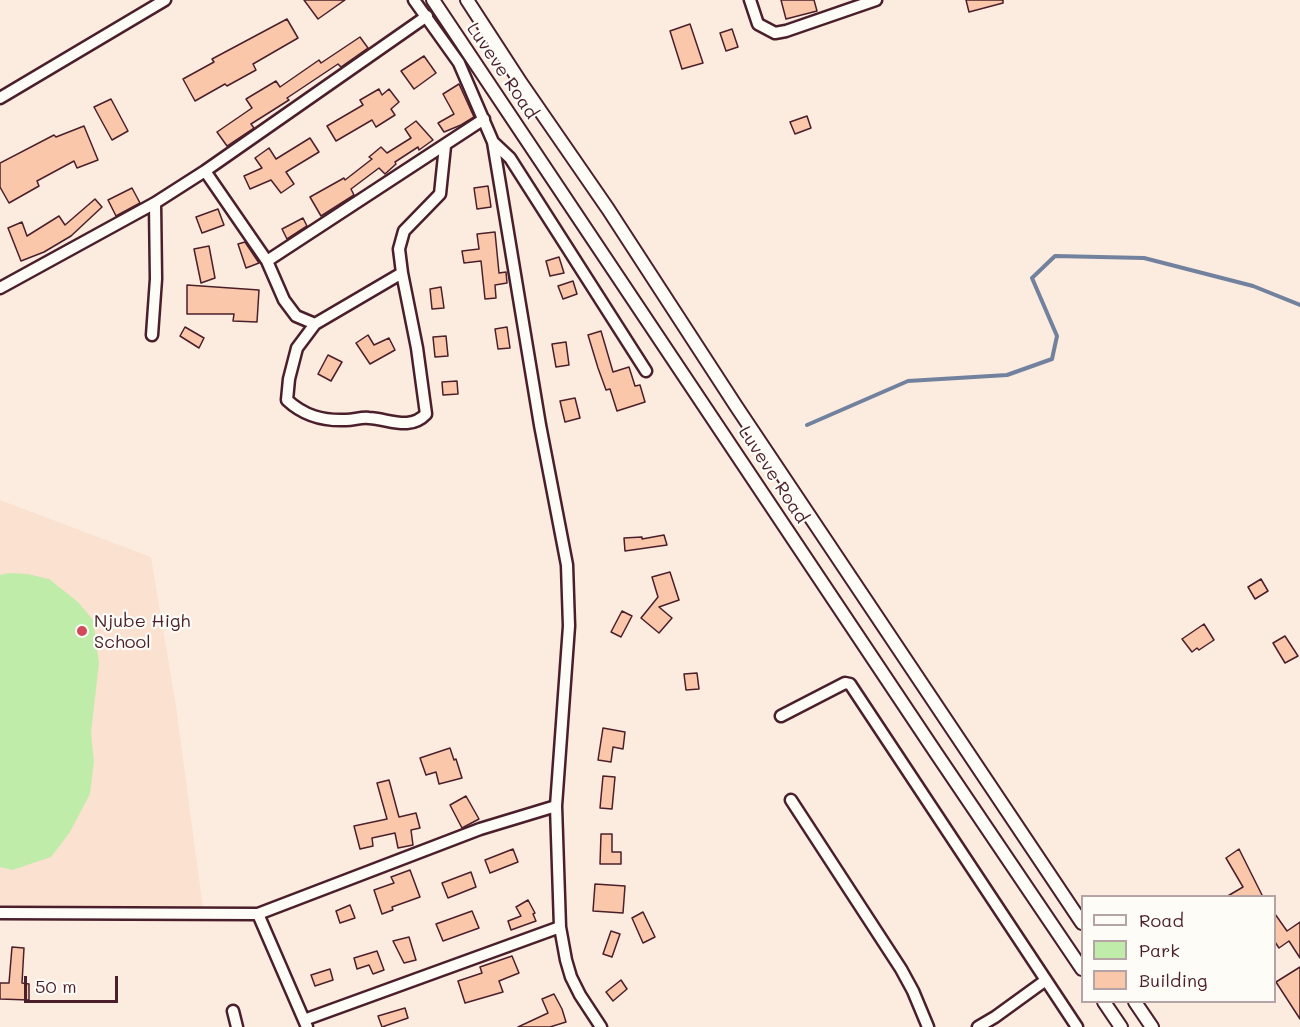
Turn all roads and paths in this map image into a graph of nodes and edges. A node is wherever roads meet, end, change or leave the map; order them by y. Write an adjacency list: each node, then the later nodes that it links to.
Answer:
1 (165, 0): 8 (street)
2 (414, 0): 7 (street)
3 (433, 0): 27 (street, Luveve Road)
4 (467, 0): 25 (street, Luveve Road)
5 (750, 0): 6 (street)
6 (876, 0)
7 (427, 16): 9 (street); 12 (street)
8 (0, 98)
9 (484, 119): 10 (street); 11 (street)
10 (493, 142): 19 (street); 22 (street)
11 (445, 146): 14 (street); 15 (street)
12 (205, 171): 13 (street); 14 (street)
13 (155, 203): 16 (street); 18 (street)
14 (267, 261): 17 (street)
15 (402, 273): 17 (street); 17 (street)
16 (0, 288)
17 (315, 324)
18 (152, 335)
19 (646, 371)
20 (781, 716): 28 (street)
21 (791, 800): 35 (street)
22 (556, 806): 24 (street); 26 (street)
23 (0, 913): 24 (street)
24 (258, 914): 32 (street)
25 (1081, 920)
26 (560, 927): 32 (street); 34 (street)
27 (1081, 966)
28 (1046, 980): 36 (street); 37 (street)
29 (1105, 1003): 38 (street)
30 (1136, 1003): 39 (street)
31 (233, 1011): 33 (street)
32 (306, 1024)
33 (237, 1027)
34 (601, 1027)
35 (928, 1027)
36 (978, 1027)
37 (1077, 1027)
38 (1121, 1027)
39 (1152, 1027)

